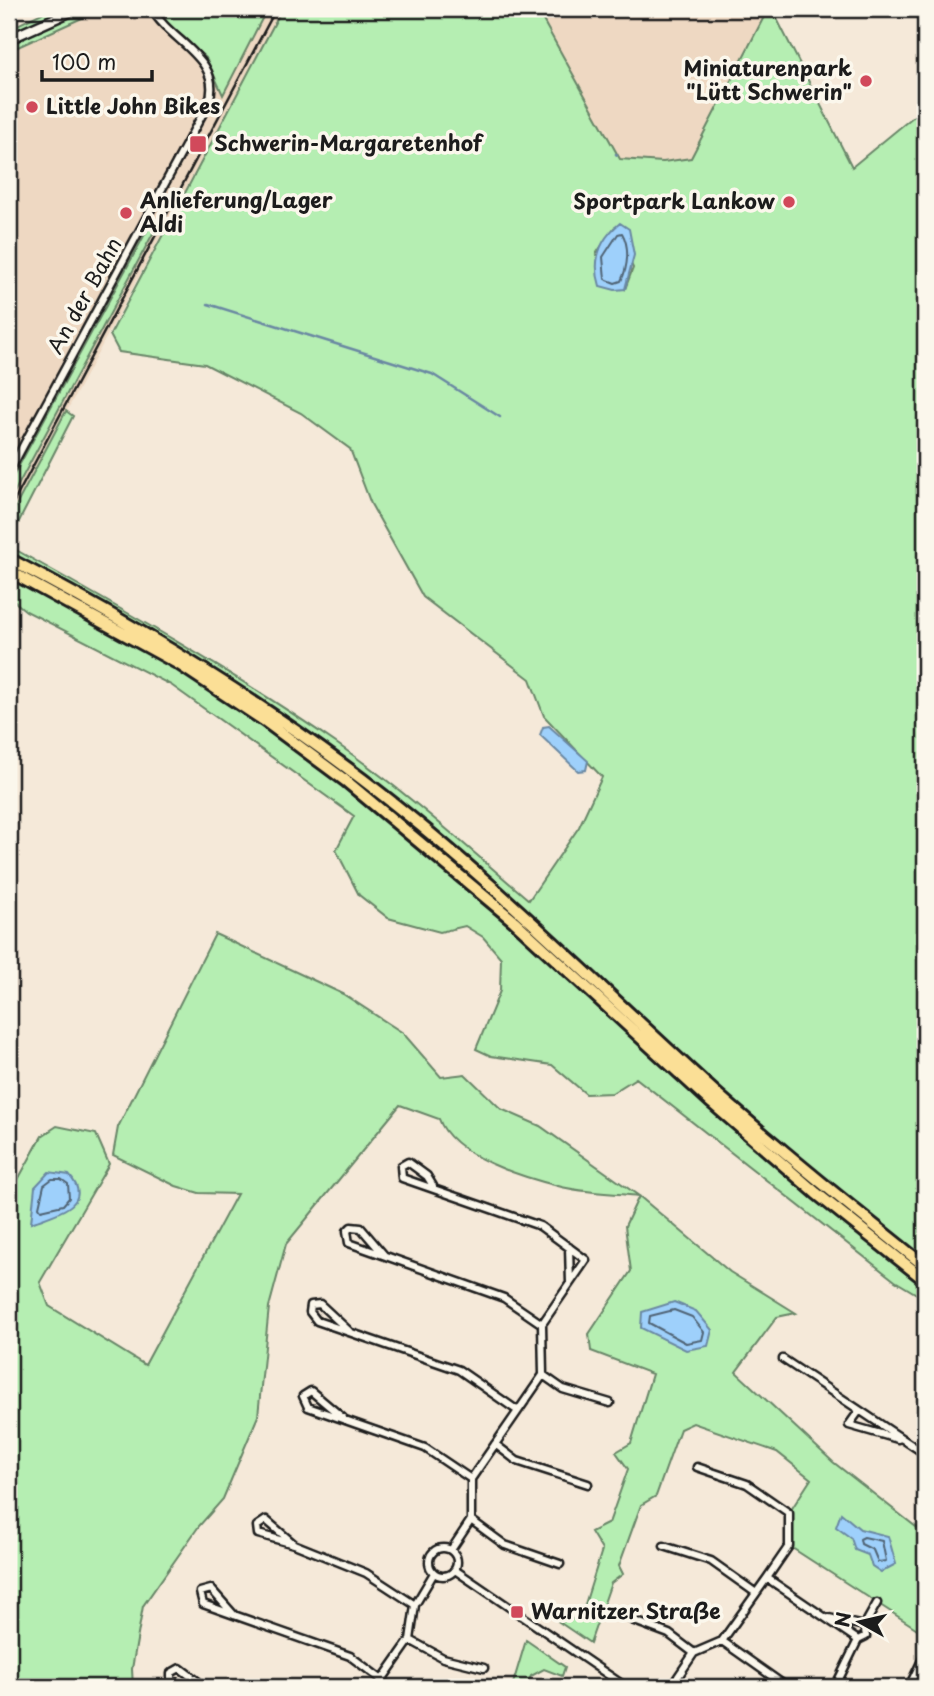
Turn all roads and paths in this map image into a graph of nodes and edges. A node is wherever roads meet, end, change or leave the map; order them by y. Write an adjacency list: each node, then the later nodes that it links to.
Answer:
1 (75, 9): 3 (street)
2 (152, 9): 4 (street, An der Bahn)
3 (9, 39)
4 (12, 463): 5 (street, An der Bahn)
5 (9, 472)
6 (9, 559): 8 (highway)
7 (9, 571): 8 (highway)
8 (521, 920): 12 (highway); 13 (highway)
9 (433, 1186): 9 (street); 10 (street)
10 (569, 1247): 14 (street); 14 (street)
11 (384, 1255): 11 (street); 15 (street)
12 (925, 1266)
13 (925, 1280)
14 (570, 1285): 15 (street)
15 (542, 1324): 18 (street)
16 (349, 1331): 16 (street); 20 (street)
17 (783, 1359): 21 (street)
18 (543, 1375): 19 (street); 20 (street)
19 (610, 1403)
20 (519, 1411): 24 (street)
21 (859, 1411): 23 (street); 23 (street)
22 (343, 1418): 22 (street); 27 (street)
23 (905, 1441): 25 (street)
24 (495, 1444): 27 (street); 28 (street)
25 (925, 1454)
26 (697, 1467): 36 (street)
27 (471, 1479): 29 (street)
28 (588, 1484)
29 (471, 1520): 32 (street); 33 (street)
30 (294, 1544): 30 (street); 39 (street)
31 (664, 1546): 37 (street)
32 (451, 1550): 34 (street); 35 (street)
33 (560, 1564)
34 (455, 1570): 35 (street); 54 (street)
35 (434, 1573): 39 (street)
36 (767, 1578): 37 (street); 41 (street)
37 (756, 1593): 46 (street)
38 (877, 1603): 43 (street)
39 (415, 1605): 44 (street)
40 (234, 1615): 40 (street); 50 (street)
41 (825, 1617): 43 (street); 45 (street)
42 (632, 1620): 47 (street)
43 (864, 1626): 45 (street)
44 (410, 1640): 49 (street); 50 (street)
45 (858, 1640): 57 (street)
46 (722, 1642): 47 (street); 56 (street)
47 (694, 1653): 55 (street)
48 (925, 1654): 58 (street)
49 (484, 1668)
50 (382, 1680): 53 (street)
51 (183, 1687): 52 (street)
52 (205, 1687)
53 (377, 1687)
54 (626, 1687)
55 (671, 1687)
56 (787, 1687)
57 (835, 1687)
58 (909, 1687)

